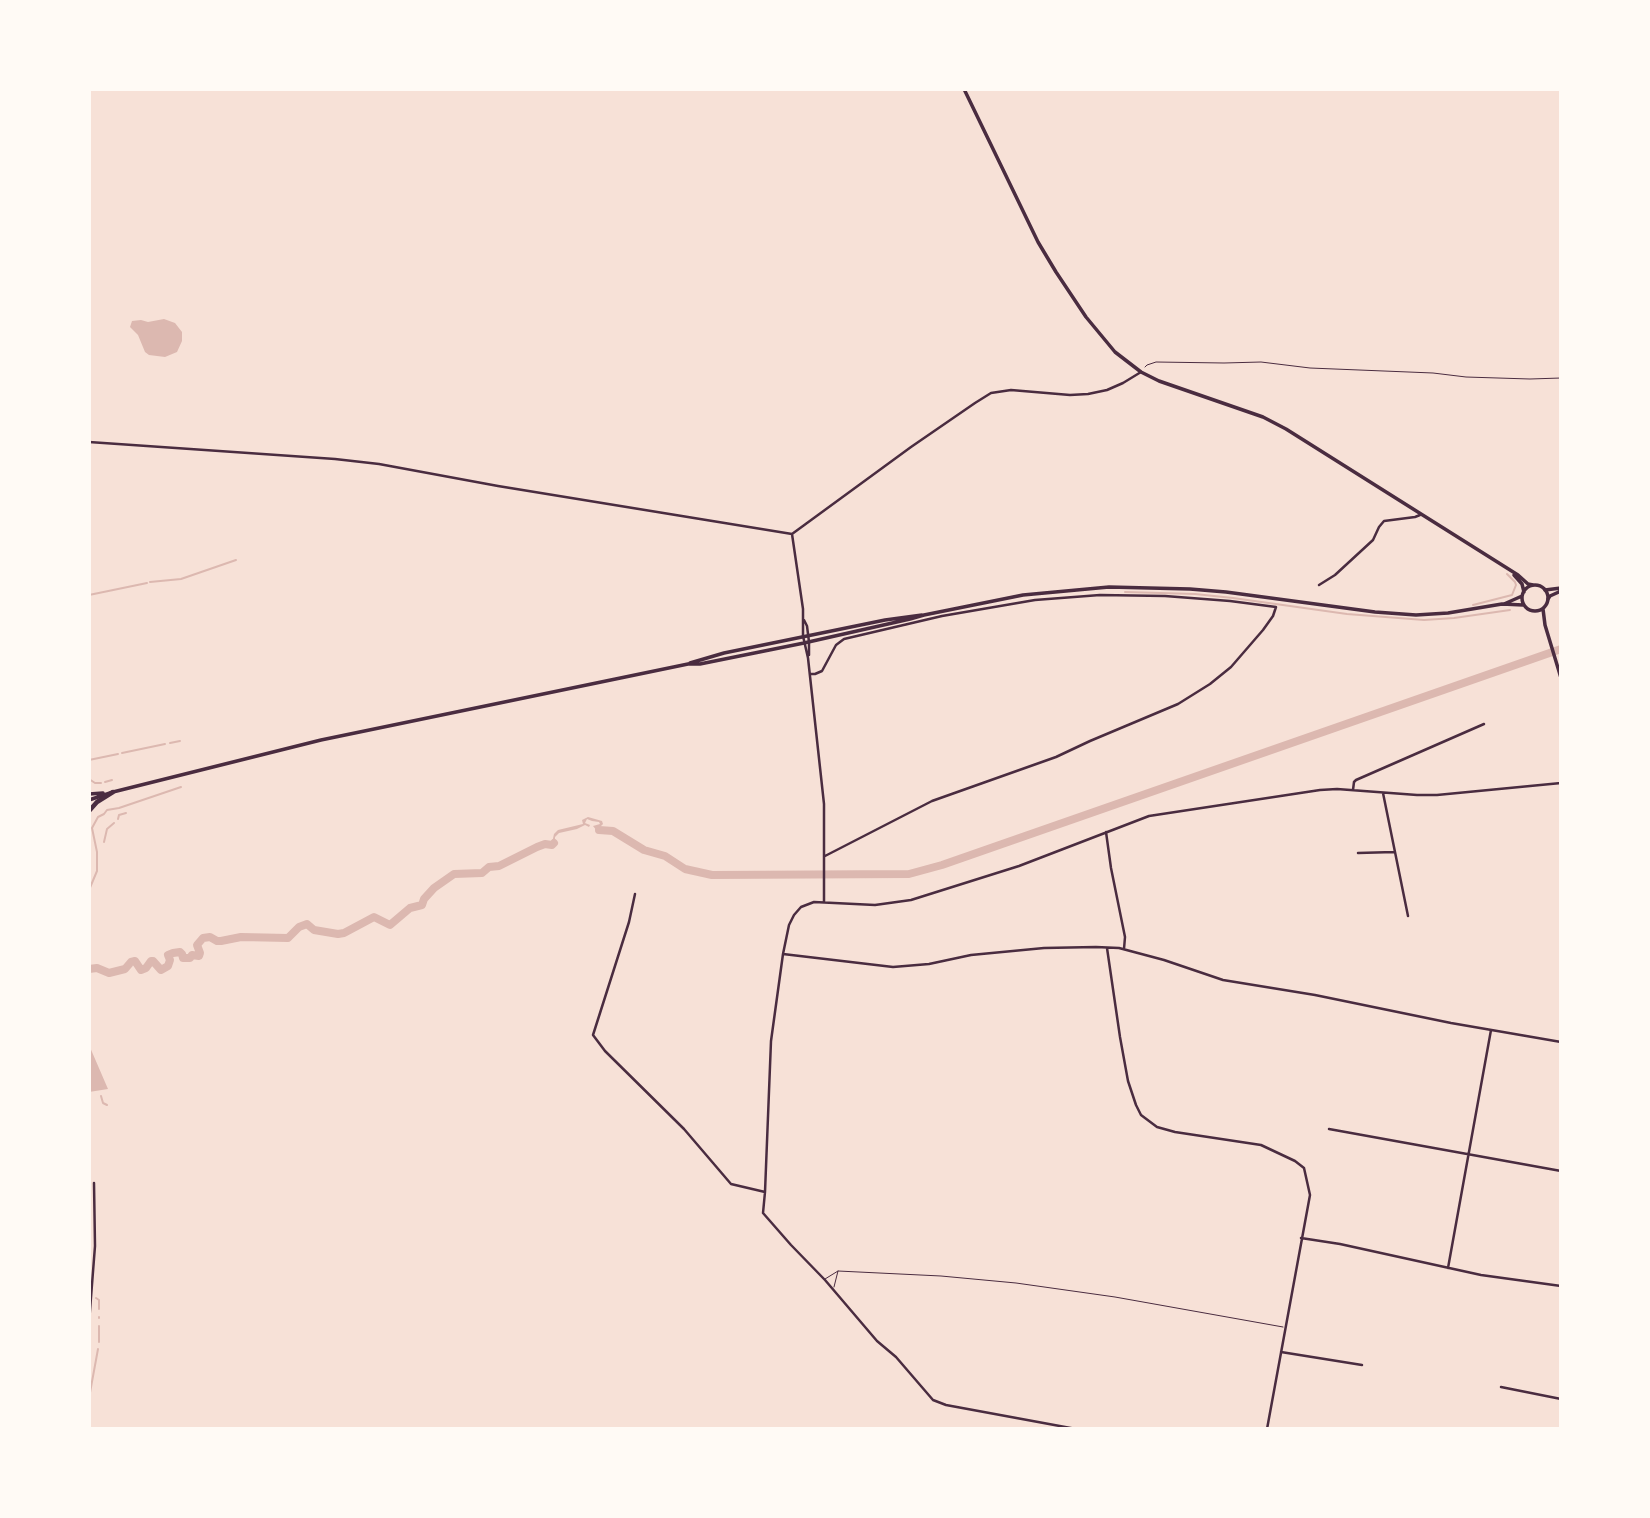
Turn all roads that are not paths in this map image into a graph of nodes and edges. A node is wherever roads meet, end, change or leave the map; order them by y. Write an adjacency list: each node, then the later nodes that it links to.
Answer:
1 (964, 89): 2 (main road)
2 (1141, 372): 4 (main road); 5 (street)
3 (89, 443): 5 (street)
4 (1421, 514): 6 (main road); 7 (street)
5 (792, 534): 19 (street)
6 (1513, 573): 8 (main road); 11 (main road)
7 (1319, 585)
8 (1534, 585): 9 (main road); 11 (main road)
9 (1545, 590): 10 (main road); 12 (main road)
10 (1561, 590): 12 (main road)
11 (1523, 594): 13 (main road); 14 (main road)
12 (1548, 599): 15 (main road)
13 (1502, 604): 14 (main road); 17 (main road)
14 (1523, 605): 16 (main road)
15 (1543, 609): 16 (main road); 18 (main road)
16 (1535, 612): 18 (main road)
17 (924, 615): 19 (main road); 20 (main road)
18 (1545, 625): 23 (main road)
19 (806, 636): 20 (street); 21 (main road)
20 (807, 642): 21 (main road); 22 (street)
21 (688, 664): 27 (main road)
22 (810, 674): 35 (street); 35 (street)
23 (1561, 678)
24 (1484, 724): 26 (street)
25 (1561, 783): 28 (street)
26 (1353, 790): 28 (street); 32 (street)
27 (113, 792): 29 (main road); 30 (main road); 31 (highway)
28 (1383, 793): 33 (street)
29 (89, 794)
30 (89, 800)
31 (89, 811)
32 (1106, 832): 37 (street); 40 (street)
33 (1394, 852): 34 (street); 38 (street)
34 (1358, 853)
35 (825, 856): 37 (street)
36 (635, 894): 48 (street)
37 (824, 902): 41 (street)
38 (1408, 916)
39 (1107, 948): 40 (street); 41 (street); 49 (street)
40 (1124, 949): 42 (street)
41 (783, 954): 48 (street)
42 (1491, 1030): 43 (street); 45 (street)
43 (1561, 1042)
44 (1329, 1129): 45 (street)
45 (1469, 1154): 46 (street); 50 (street)
46 (1561, 1171)
47 (94, 1183): 55 (street)
48 (765, 1192): 52 (street)
49 (1301, 1238): 50 (street); 56 (street)
50 (1448, 1268): 53 (street)
51 (838, 1271): 52 (lane); 54 (lane); 56 (lane)
52 (825, 1280): 54 (street)
53 (1561, 1286)
54 (834, 1290): 61 (street)
55 (89, 1323)
56 (1285, 1327): 57 (street)
57 (1281, 1352): 58 (street); 62 (street)
58 (1362, 1365)
59 (1501, 1387): 60 (street)
60 (1561, 1399)
61 (1076, 1429)
62 (1267, 1429)

